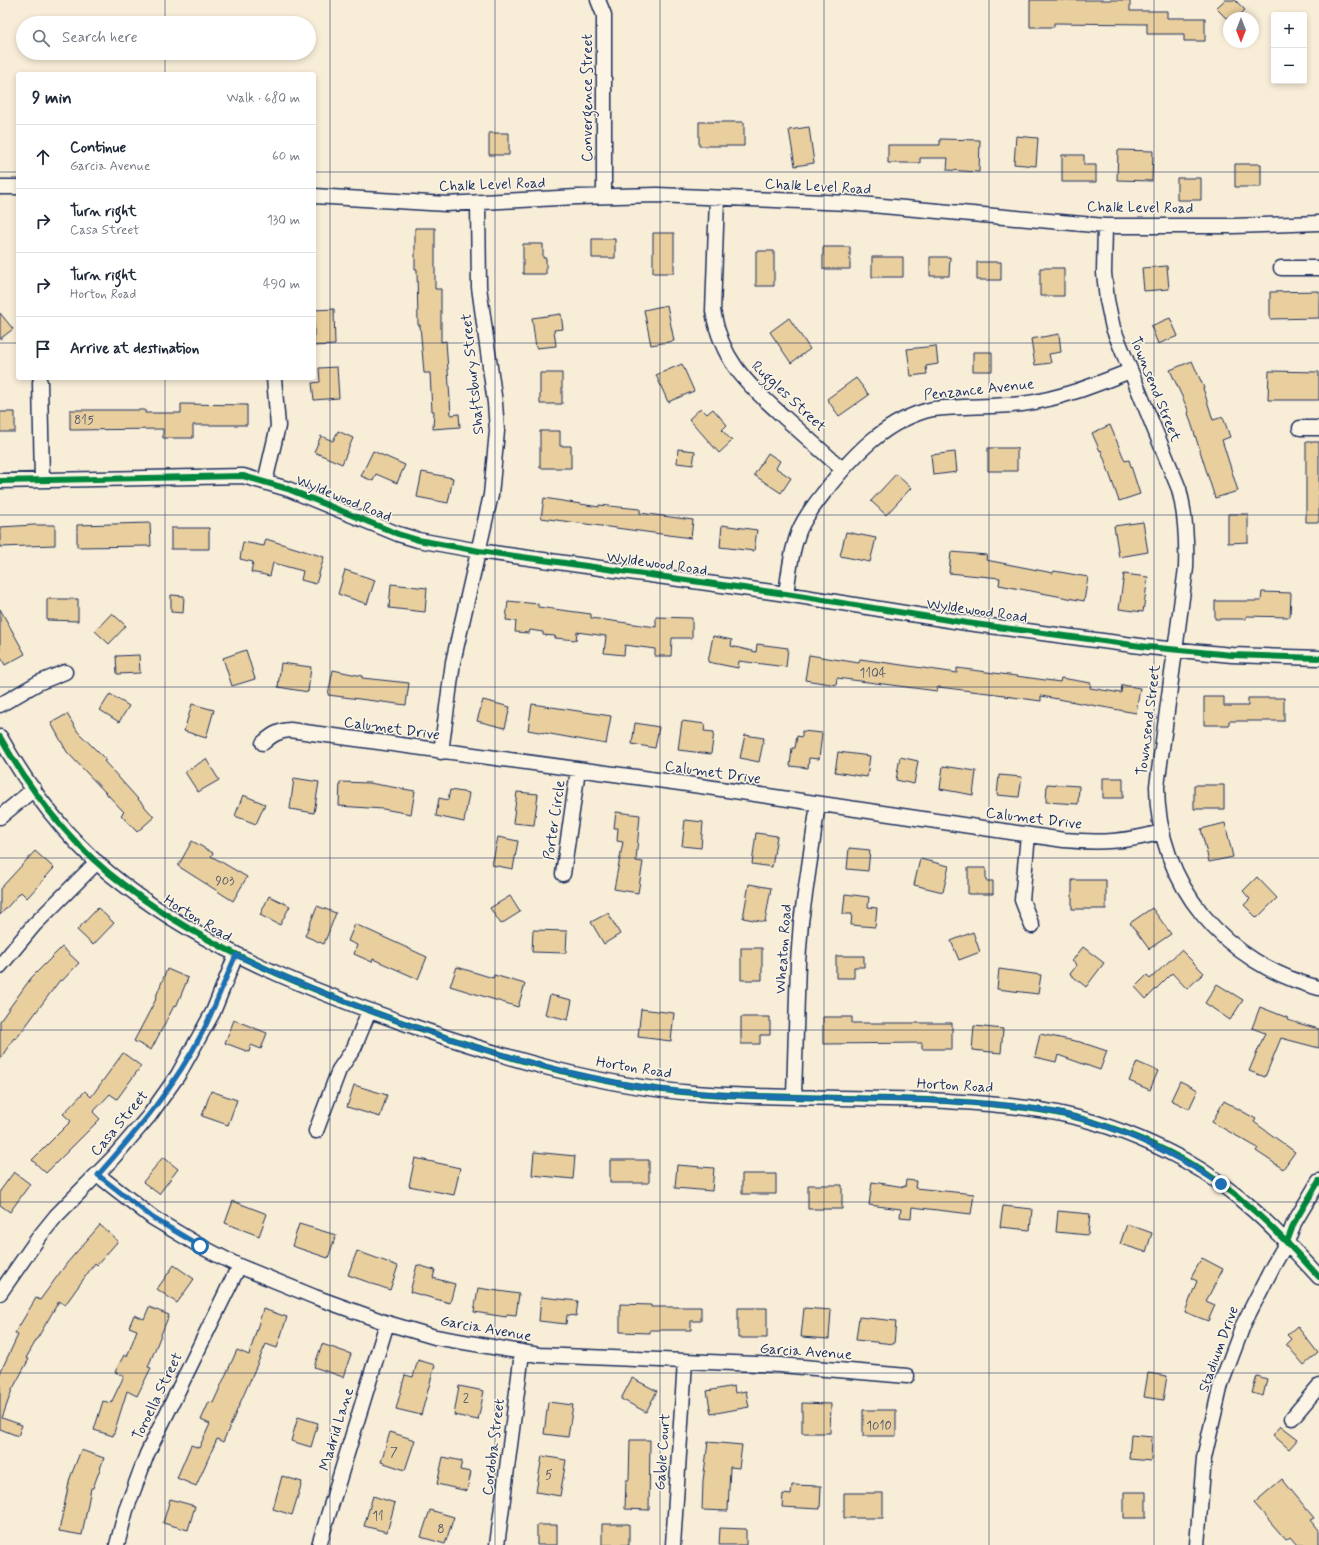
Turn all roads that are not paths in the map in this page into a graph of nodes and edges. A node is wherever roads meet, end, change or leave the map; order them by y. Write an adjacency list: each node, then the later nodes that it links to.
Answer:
1 (598, 0): 5 (street, Convergence Street)
2 (0, 187): 3 (street)
3 (16, 187)
4 (316, 196): 7 (street, Chalk Level Road)
5 (604, 196): 6 (street, Chalk Level Road); 7 (street, Chalk Level Road)
6 (717, 198): 9 (street, Chalk Level Road); 17 (street, Ruggles Street)
7 (478, 203): 21 (street, Shaftsbury Street)
8 (1319, 223): 9 (street, Chalk Level Road)
9 (1105, 226): 12 (street, Townsend Street)
10 (1281, 268): 11 (street)
11 (1319, 268)
12 (1130, 371): 17 (street, Penzance Avenue); 23 (street, Townsend Street)
13 (274, 380): 20 (street)
14 (40, 382): 18 (street)
15 (1300, 428): 16 (street)
16 (1319, 428)
17 (842, 469): 22 (street, Penzance Avenue)
18 (42, 480): 19 (street, Wyldewood Road); 20 (street, Wyldewood Road)
19 (0, 481)
20 (265, 482): 21 (street, Wyldewood Road)
21 (479, 551): 22 (street, Wyldewood Road); 29 (street, Shaftsbury Street)
22 (786, 594): 23 (street, Wyldewood Road)
23 (1174, 650): 24 (street, Wyldewood Road); 34 (street, Townsend Street)
24 (1319, 658)
25 (65, 672): 26 (street)
26 (0, 705)
27 (0, 737): 31 (street, Horton Road)
28 (263, 743): 29 (street, Calumet Drive)
29 (441, 752): 30 (street, Calumet Drive)
30 (578, 770): 32 (street, Calumet Drive); 37 (street, Porter Circle)
31 (34, 790): 33 (street); 36 (street, Horton Road)
32 (818, 804): 35 (street, Calumet Drive); 43 (street, Wheaton Road)
33 (0, 817)
34 (1161, 832): 35 (street, Calumet Drive); 41 (street, Townsend Street)
35 (1028, 835): 38 (street)
36 (97, 862): 39 (street, Horton Road); 40 (street)
37 (563, 874)
38 (1032, 926)
39 (236, 955): 42 (street, Horton Road); 45 (street, Casa Street)
40 (0, 966)
41 (1319, 988)
42 (370, 1011): 43 (street, Horton Road); 44 (street)
43 (794, 1096): 47 (street, Horton Road)
44 (316, 1131)
45 (98, 1175): 48 (street, Garcia Avenue); 50 (street, Casa Street)
46 (1319, 1181): 47 (street, Stadium Drive)
47 (1287, 1242): 49 (street, Horton Road); 61 (street, Stadium Drive)
48 (239, 1266): 51 (street, Garcia Avenue); 57 (street, Toroella Street)
49 (1319, 1277)
50 (0, 1293)
51 (387, 1323): 52 (street, Garcia Avenue); 58 (street, Madrid Lane)
52 (522, 1353): 53 (street, Garcia Avenue); 59 (street, Cordoba Street)
53 (685, 1362): 54 (street, Garcia Avenue); 60 (street, Gable Court)
54 (906, 1376)
55 (1319, 1386): 56 (street)
56 (1292, 1418)
57 (117, 1545)
58 (319, 1545)
59 (497, 1545)
60 (673, 1545)
61 (1198, 1545)

